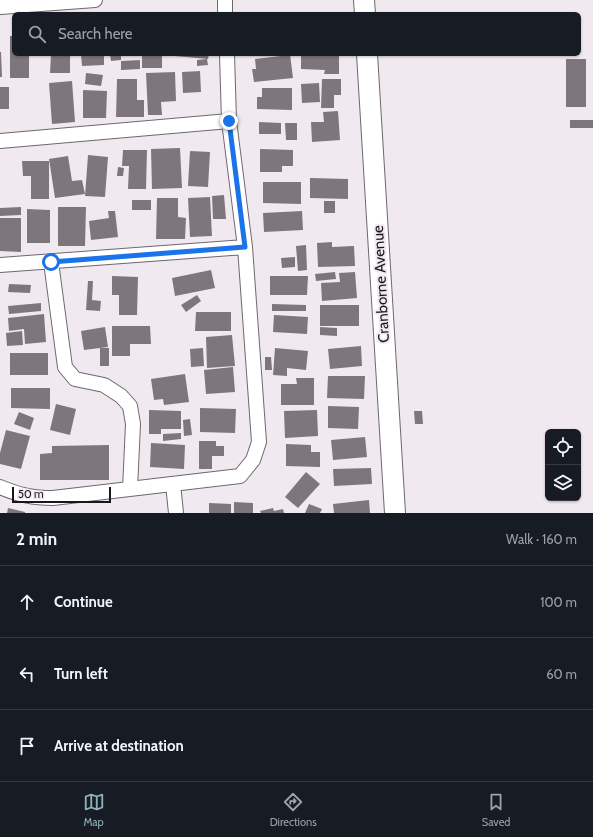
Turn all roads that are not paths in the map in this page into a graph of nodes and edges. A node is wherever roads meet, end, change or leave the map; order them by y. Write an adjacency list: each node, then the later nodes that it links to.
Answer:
1 (95, 0): 4 (street)
2 (225, 0): 5 (street)
3 (364, 0): 6 (street)
4 (0, 7)
5 (225, 12)
6 (365, 12)
7 (226, 56): 9 (street)
8 (367, 56): 18 (street, Cranborne Avenue)
9 (229, 121): 10 (street); 11 (street)
10 (0, 141)
11 (245, 247): 12 (street); 14 (street)
12 (51, 262): 13 (street); 16 (street)
13 (0, 265)
14 (173, 484): 16 (street); 17 (street)
15 (0, 487): 16 (street)
16 (130, 489)
17 (176, 513)
18 (395, 513)

